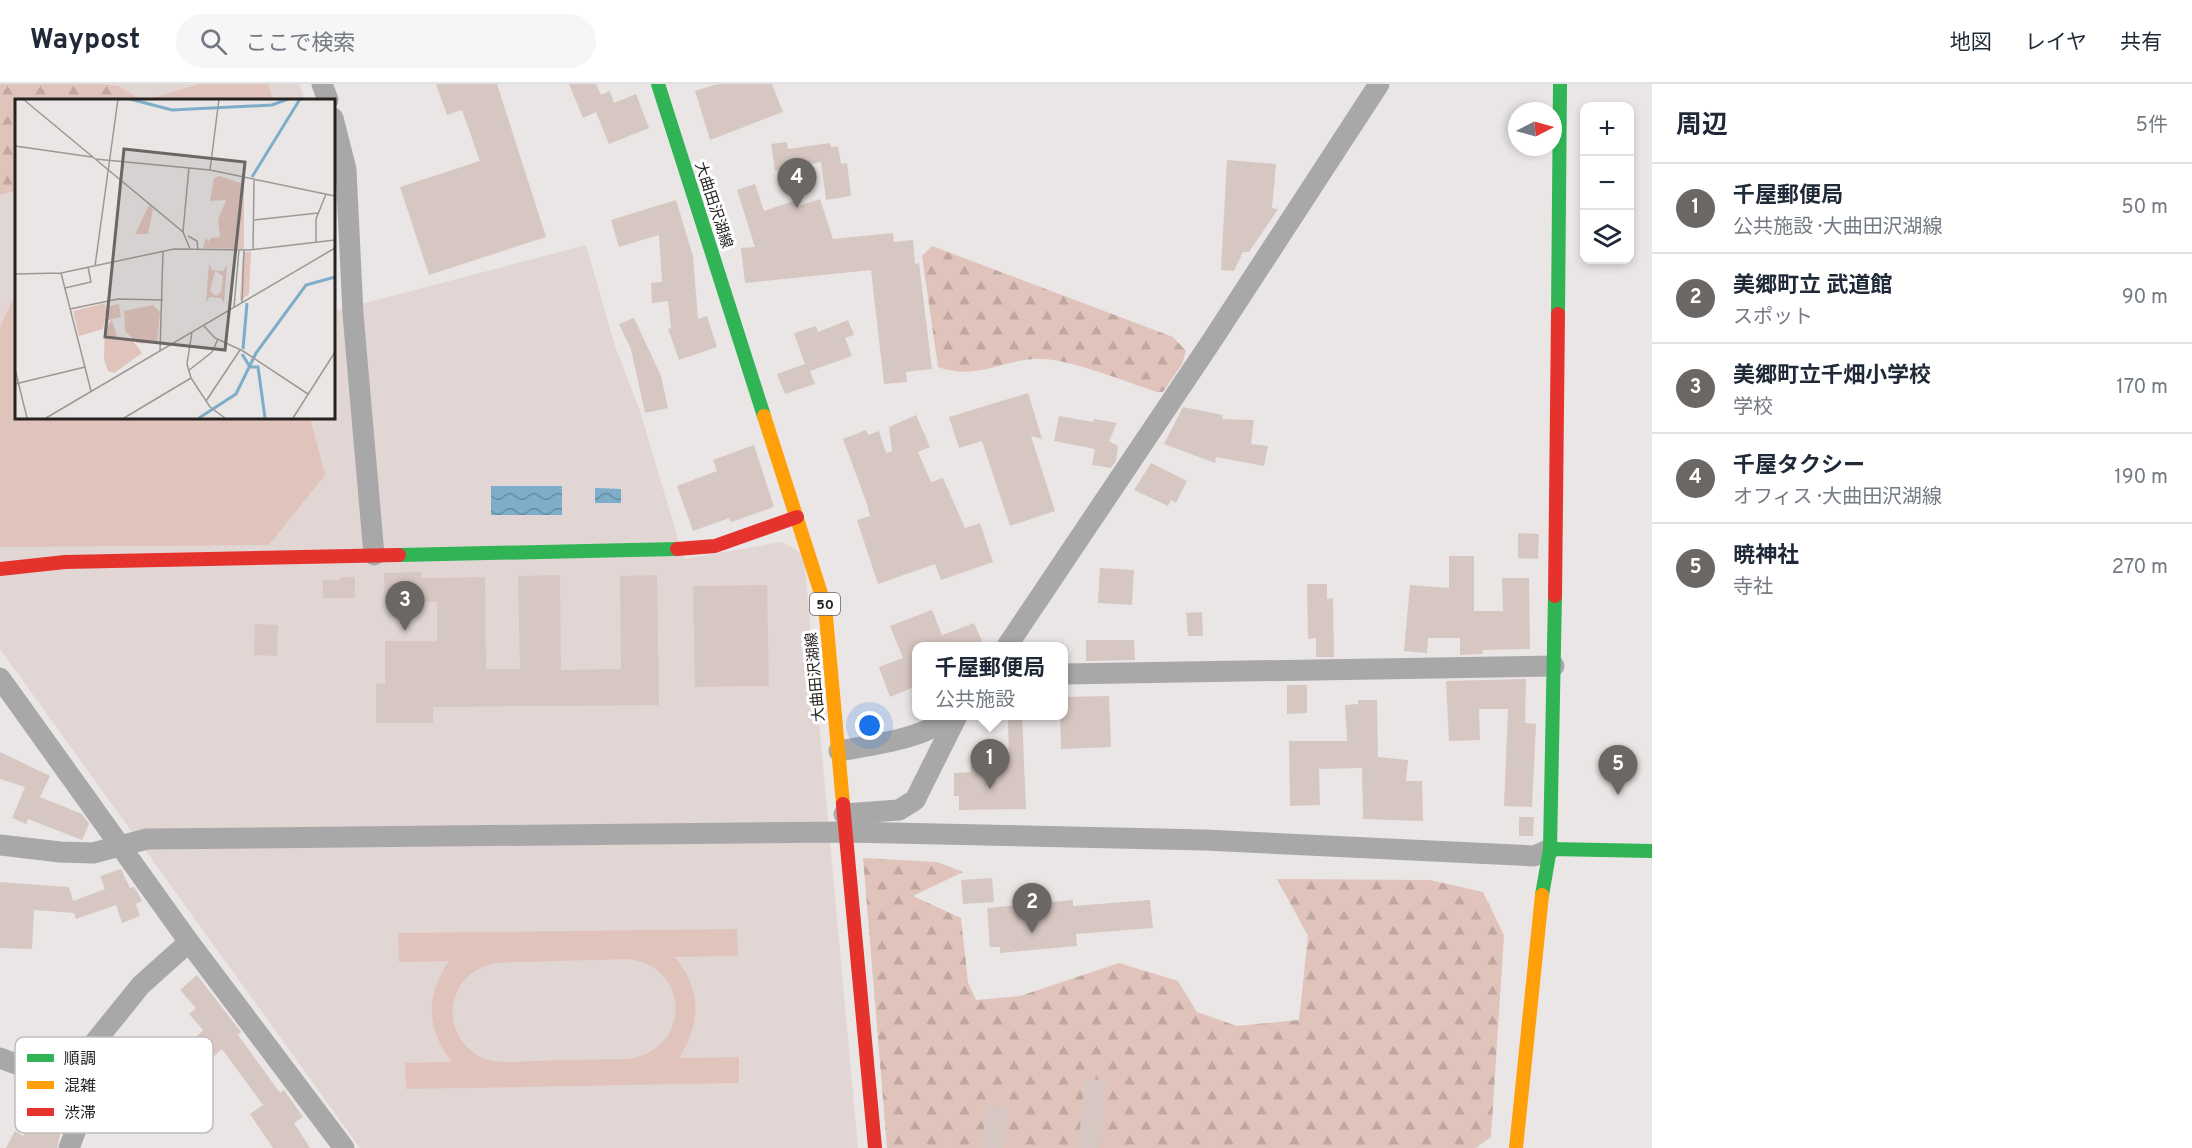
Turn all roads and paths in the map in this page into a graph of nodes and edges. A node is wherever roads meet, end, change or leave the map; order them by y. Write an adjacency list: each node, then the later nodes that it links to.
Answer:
1 (322, 84): 5 (street)
2 (1379, 84): 10 (street)
3 (1560, 84): 11 (street)
4 (663, 85): 7 (street, 大曲田沢湖線 / 50)
5 (328, 99)
6 (334, 122): 8 (street)
7 (797, 517): 8 (street); 16 (street, 大曲田沢湖線 / 50)
8 (374, 555): 9 (street)
9 (0, 570)
10 (1010, 642)
11 (1554, 666): 12 (street); 20 (street)
12 (1068, 674)
13 (0, 678): 19 (street)
14 (945, 720): 16 (street)
15 (955, 720): 17 (street)
16 (839, 752): 17 (street, 大曲田沢湖線 / 50)
17 (845, 823): 19 (street); 20 (street); 29 (street, 大曲田沢湖線 / 50)
18 (0, 845): 19 (street)
19 (122, 845): 22 (street)
20 (1550, 849): 21 (street); 30 (street)
21 (1652, 851)
22 (189, 942): 23 (street); 28 (street)
23 (99, 1037)
24 (0, 1058): 25 (street)
25 (15, 1064)
26 (75, 1133): 27 (street)
27 (69, 1148)
28 (344, 1148)
29 (875, 1148)
30 (1516, 1148)

